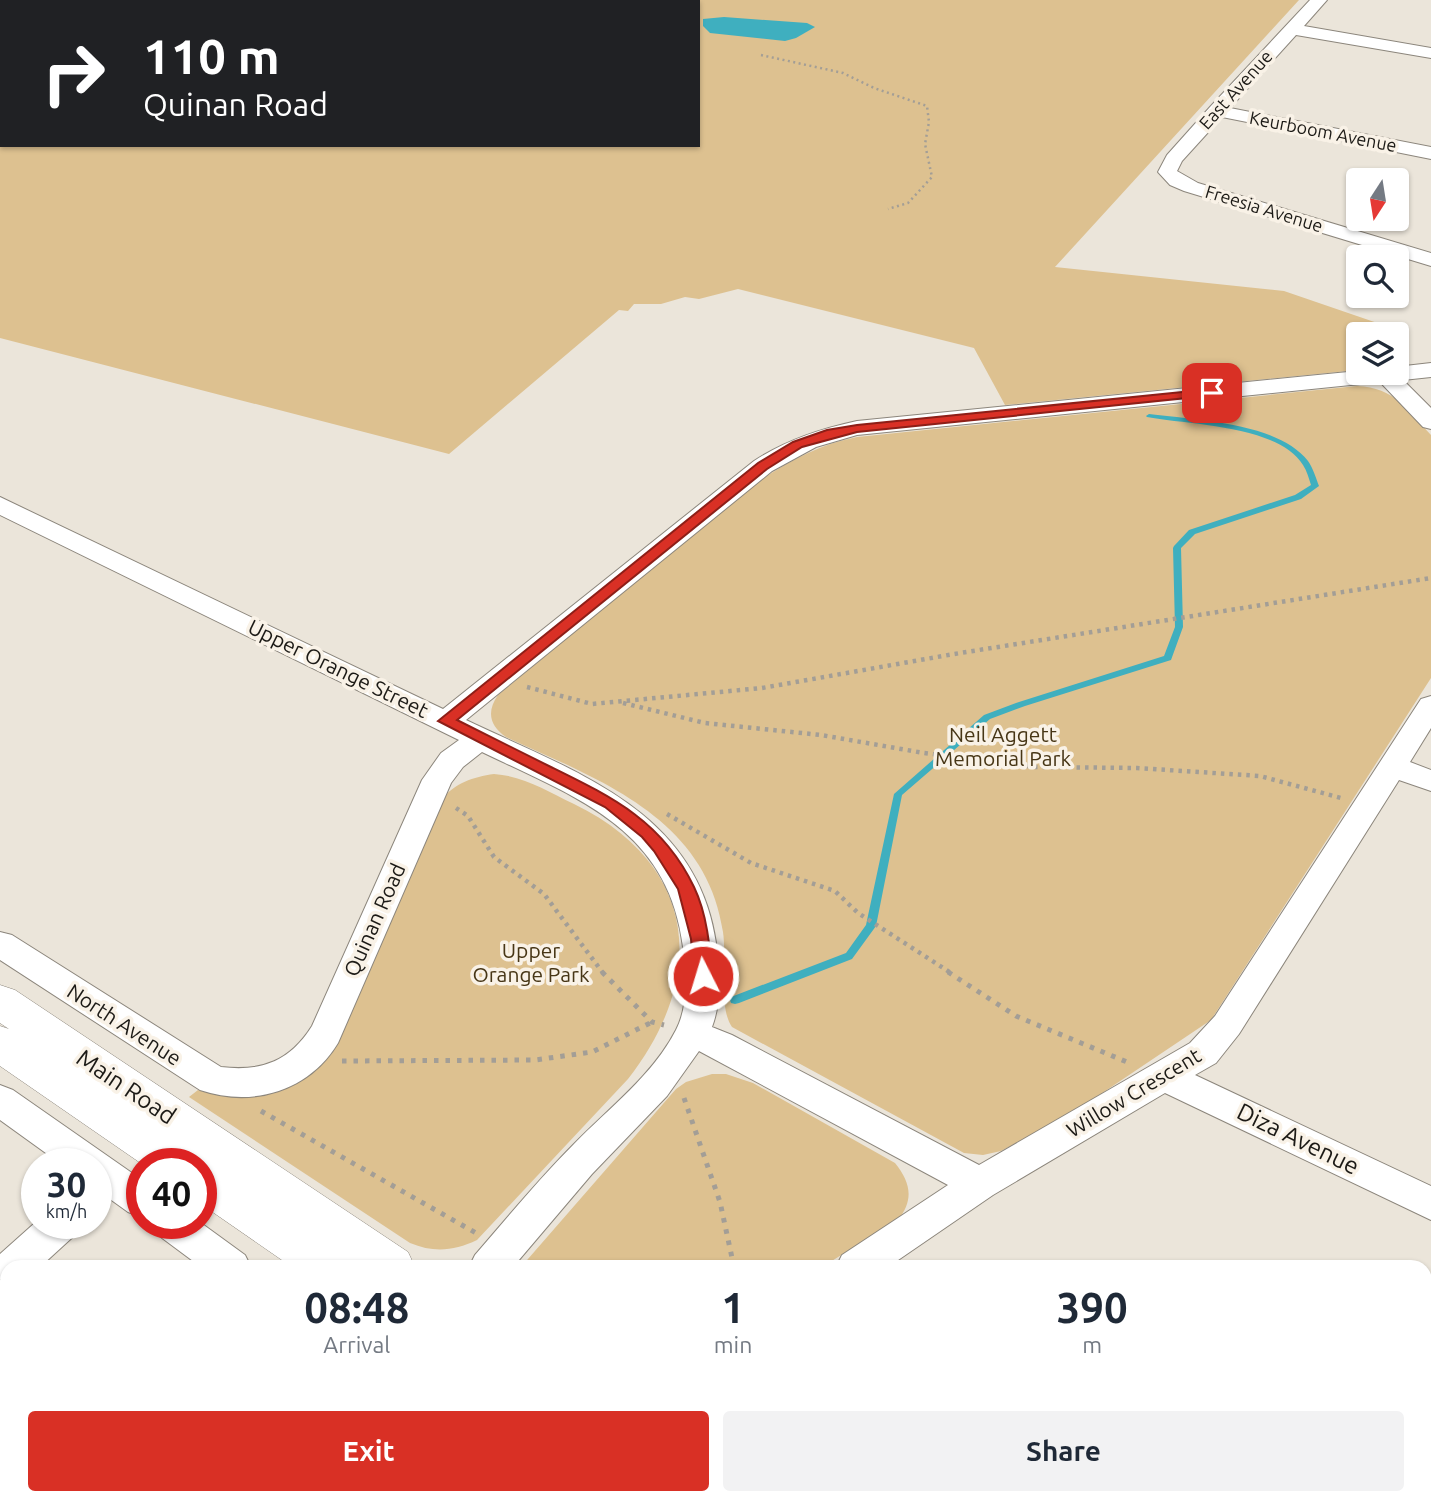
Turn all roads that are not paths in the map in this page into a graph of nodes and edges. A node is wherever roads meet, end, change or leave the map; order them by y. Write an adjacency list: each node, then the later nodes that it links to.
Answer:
1 (1319, 0): 2 (street, East Avenue)
2 (1292, 29): 3 (street); 4 (street, East Avenue)
3 (1431, 53)
4 (1216, 111): 5 (street, Keurboom Avenue); 6 (street, East Avenue)
5 (1431, 153)
6 (1177, 181): 7 (street, Freesia Avenue)
7 (1431, 260)
8 (1431, 370): 9 (street)
9 (1409, 372)
10 (1346, 378): 15 (street)
11 (1396, 385): 12 (street)
12 (1431, 422)
13 (0, 505): 15 (street, Upper Orange Street)
14 (1431, 705): 17 (street, Willow Crescent)
15 (446, 721): 16 (street, Upper Orange Street)
16 (479, 739): 21 (street, Upper Orange Street); 24 (street, Quinan Road)
17 (1392, 766): 18 (street); 23 (street, Willow Crescent)
18 (1431, 781)
19 (0, 944): 24 (street, North Avenue)
20 (0, 1001): 37 (main road, Main Road)
21 (692, 1034): 28 (street); 33 (street, Upper Orange Street)
22 (0, 1043): 27 (main road, Main Road)
23 (1164, 1076): 28 (street, Willow Crescent); 30 (street, Diza Avenue)
24 (245, 1084)
25 (0, 1100): 26 (street)
26 (63, 1148)
27 (154, 1148)
28 (980, 1184): 38 (street, Willow Crescent)
29 (217, 1190): 36 (main road)
30 (1431, 1204)
31 (44, 1239): 34 (street)
32 (193, 1239): 35 (street)
33 (496, 1258)
34 (21, 1260)
35 (222, 1260)
36 (321, 1260)
37 (381, 1260)
38 (866, 1260)

